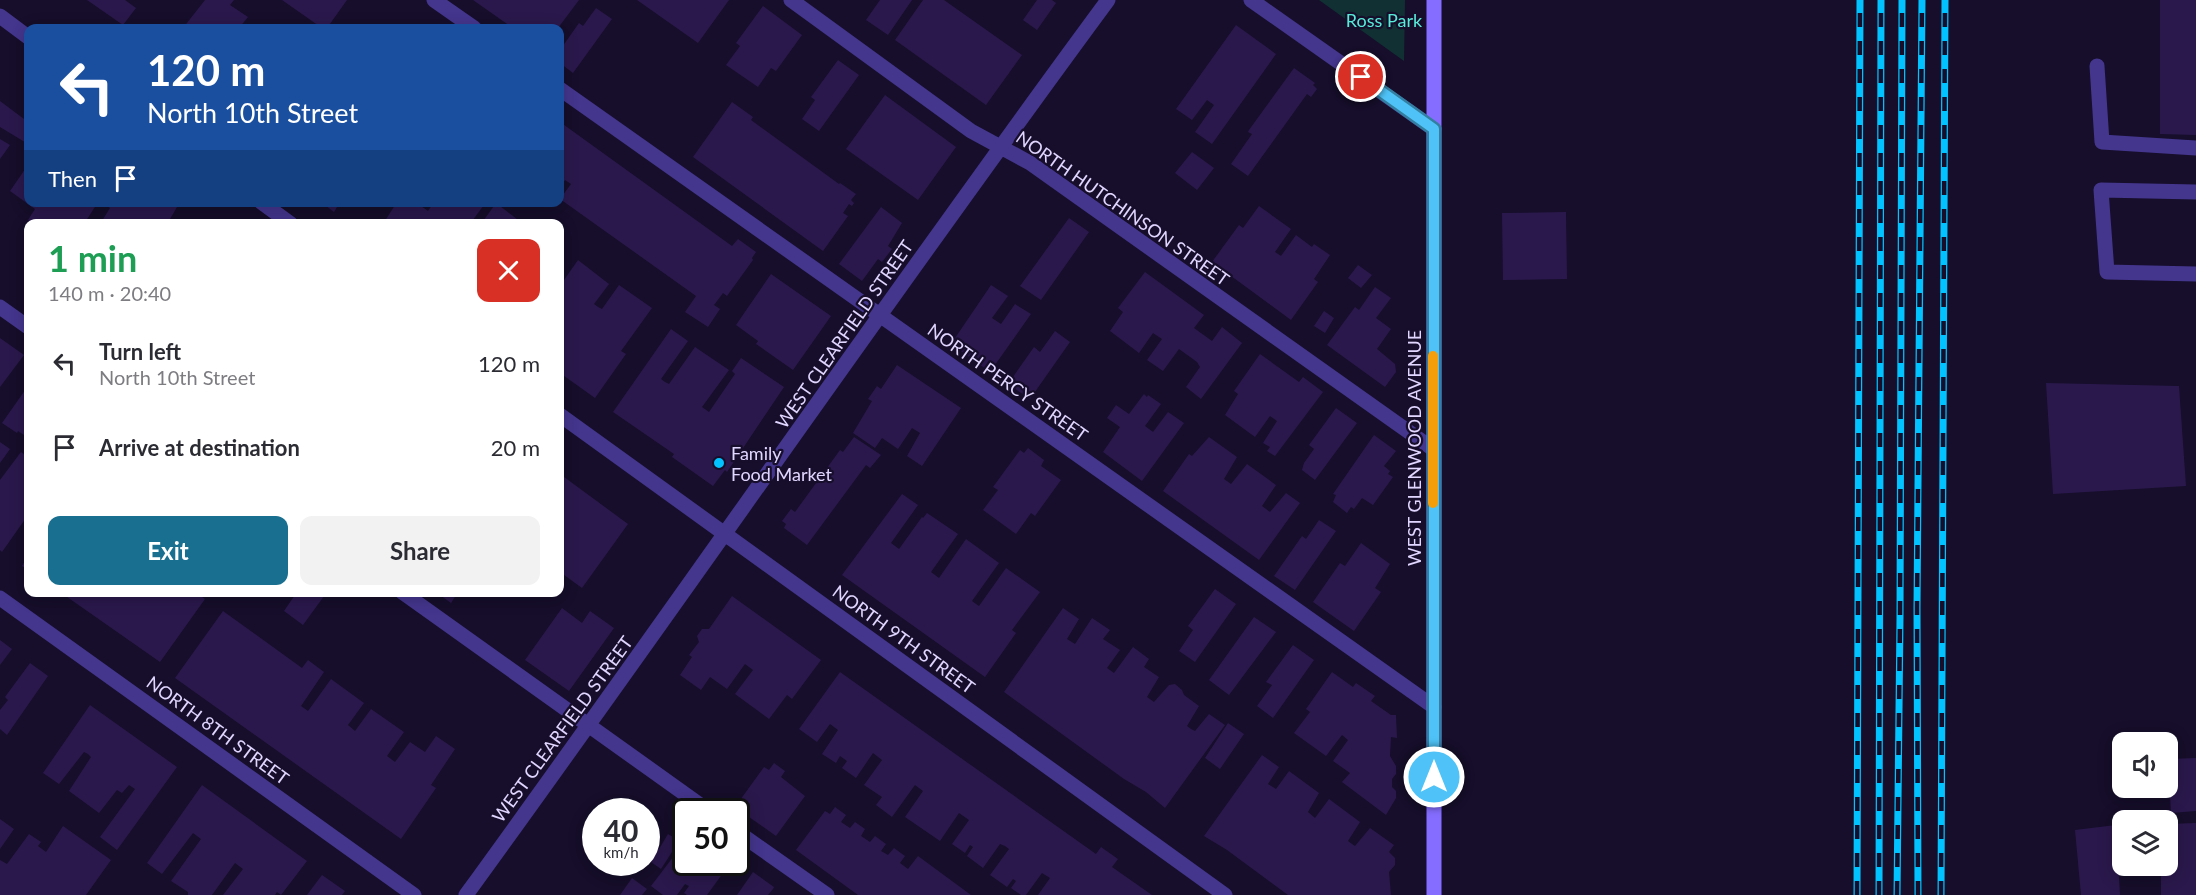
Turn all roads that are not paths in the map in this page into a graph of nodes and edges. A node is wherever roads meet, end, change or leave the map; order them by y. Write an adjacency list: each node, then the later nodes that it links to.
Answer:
1 (434, 0): 7 (street)
2 (791, 0): 12 (street, NORTH HUTCHINSON STREET)
3 (1108, 0): 12 (street, WEST CLEARFIELD STREET)
4 (1251, 0): 11 (street)
5 (1434, 0): 11 (main road, WEST GLENWOOD AVENUE)
6 (0, 16): 8 (street)
7 (468, 24)
8 (24, 34)
9 (2097, 66): 13 (street)
10 (564, 92): 19 (street, NORTH PERCY STREET)
11 (1434, 129): 22 (main road, WEST GLENWOOD AVENUE)
12 (1000, 146): 19 (street, WEST CLEARFIELD STREET); 22 (street, NORTH HUTCHINSON STREET)
13 (2196, 148)
14 (2196, 192): 17 (street)
15 (268, 207): 16 (street)
16 (284, 219)
17 (2196, 274)
18 (0, 307): 20 (street)
19 (880, 316): 23 (street, WEST CLEARFIELD STREET); 26 (street, NORTH PERCY STREET)
20 (24, 324)
21 (564, 418): 23 (street, NORTH 9TH STREET)
22 (1433, 449): 26 (main road, WEST GLENWOOD AVENUE)
23 (726, 534): 27 (street, WEST CLEARFIELD STREET); 33 (street, NORTH 9TH STREET)
24 (409, 597): 27 (street)
25 (0, 598): 30 (street, NORTH 8TH STREET)
26 (1434, 706): 34 (main road, WEST GLENWOOD AVENUE)
27 (589, 726): 28 (street); 31 (street, WEST CLEARFIELD STREET)
28 (690, 798)
29 (750, 841): 32 (street)
30 (414, 895)
31 (466, 895)
32 (827, 895)
33 (1225, 895)
34 (1434, 895)

